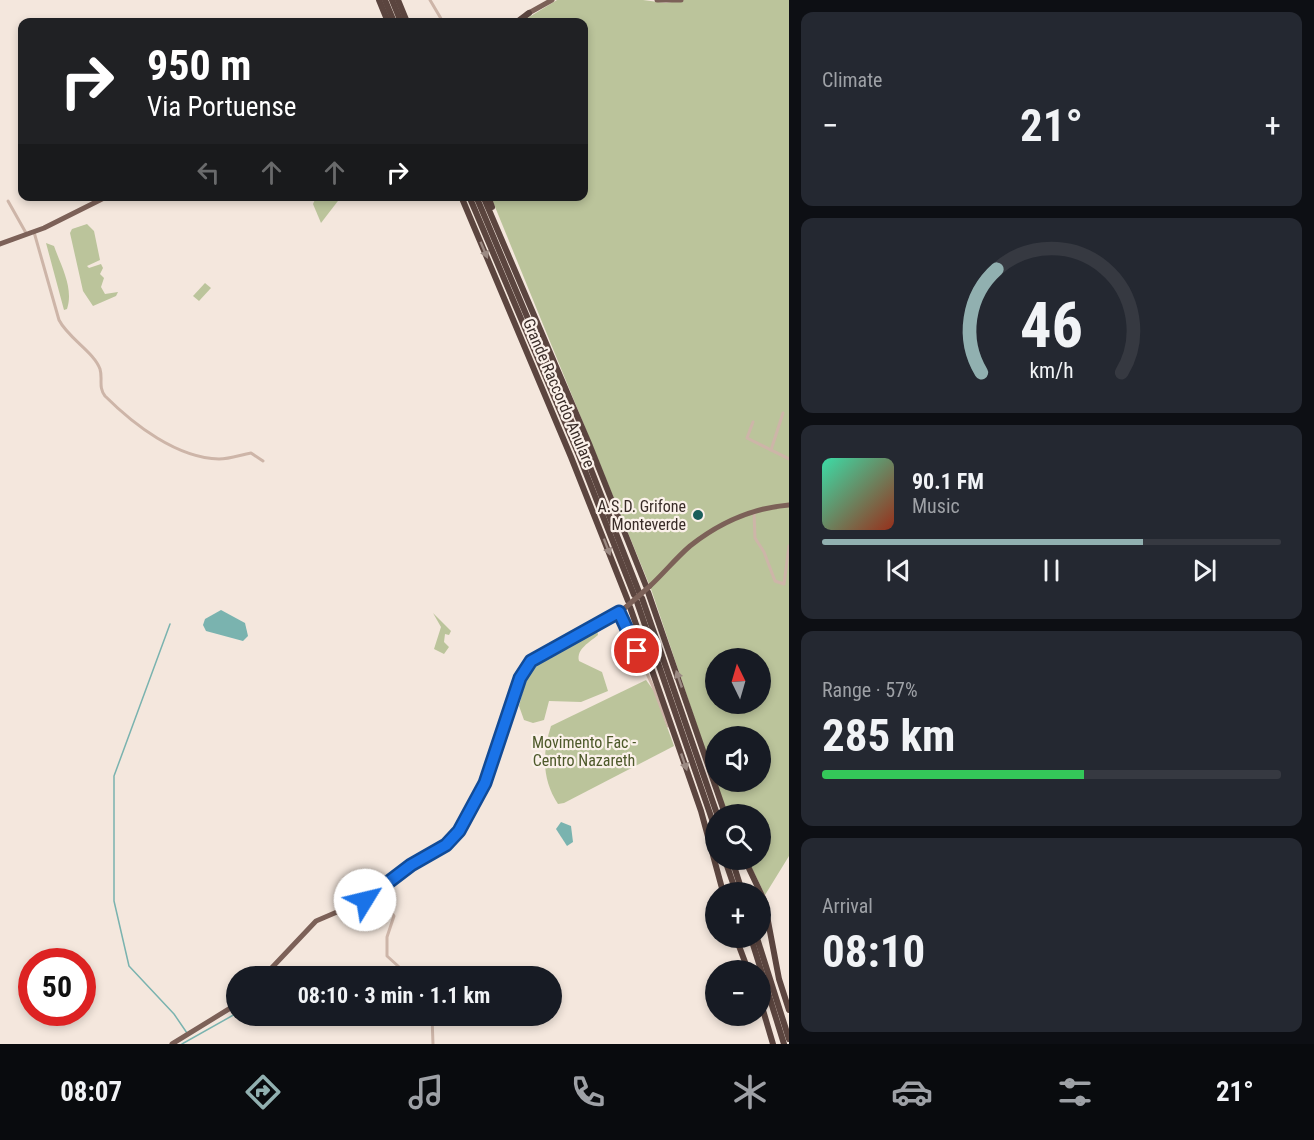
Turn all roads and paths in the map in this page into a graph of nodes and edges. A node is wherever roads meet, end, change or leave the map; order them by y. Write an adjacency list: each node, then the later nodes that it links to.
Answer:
1 (379, 0): 10 (highway)
2 (385, 0): 11 (highway)
3 (392, 0): 12 (highway)
4 (398, 0): 13 (highway)
5 (429, 0): 14 (street)
6 (552, 0): 9 (main road)
7 (657, 0): 8 (main road)
8 (681, 0)
9 (529, 13): 15 (main road); 16 (highway)
10 (386, 18)
11 (392, 18)
12 (399, 18)
13 (405, 18)
14 (440, 18)
15 (520, 18)
16 (523, 18)
17 (8, 201): 25 (street)
18 (98, 201): 24 (main road)
19 (463, 201): 38 (highway, Grande Raccordo Anulare, one-way to 38)
20 (471, 201): 37 (highway, Grande Raccordo Anulare)
21 (478, 201): 37 (highway, Grande Raccordo Anulare)
22 (485, 201): 27 (highway)
23 (490, 201): 27 (highway)
24 (34, 232): 25 (main road); 32 (street)
25 (27, 234): 26 (main road)
26 (0, 244)
27 (513, 264): 36 (highway, Grande Raccordo Anulare)
28 (783, 413): 30 (street)
29 (753, 422): 30 (street)
30 (771, 450): 31 (street)
31 (789, 459)
32 (263, 461)
33 (789, 505): 34 (main road)
34 (753, 512): 35 (street); 36 (main road)
35 (789, 546)
36 (648, 588): 38 (main road, bridge); 43 (highway, Grande Raccordo Anulare, one-way to 36)
37 (638, 597): 41 (highway, Grande Raccordo Anulare); 42 (highway, Grande Raccordo Anulare)
38 (628, 605): 39 (main road); 44 (highway, Grande Raccordo Anulare, one-way to 44)
39 (619, 612): 40 (street); 45 (main road)
40 (670, 729)
41 (707, 804)
42 (713, 804)
43 (722, 804)
44 (720, 882)
45 (377, 892): 49 (main road); 50 (street)
46 (771, 934): 51 (highway)
47 (754, 948): 62 (highway)
48 (761, 948): 58 (highway)
49 (273, 966)
50 (398, 966)
51 (779, 979): 52 (highway); 53 (highway); 55 (highway)
52 (789, 1000)
53 (789, 1010)
54 (226, 1011): 59 (main road)
55 (789, 1014)
56 (433, 1026): 60 (street)
57 (768, 1026): 61 (highway)
58 (789, 1040)
59 (172, 1044)
60 (434, 1044)
61 (773, 1044)
62 (784, 1044)

